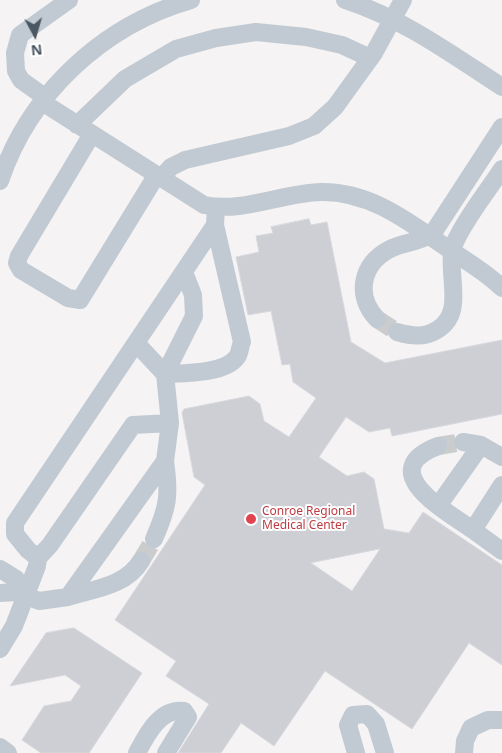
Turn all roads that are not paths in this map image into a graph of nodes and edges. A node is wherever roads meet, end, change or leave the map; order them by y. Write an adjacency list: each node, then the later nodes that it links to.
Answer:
1 (69, 0): 8 (street)
2 (192, 0): 8 (street)
3 (345, 0): 5 (street)
4 (402, 0): 5 (street)
5 (393, 19): 6 (street); 7 (street)
6 (370, 58): 10 (street); 12 (street)
7 (502, 87)
8 (44, 100): 10 (street); 13 (street)
9 (502, 127): 16 (street)
10 (84, 129): 12 (street); 12 (street)
11 (502, 169): 17 (street)
12 (159, 177): 14 (street)
13 (0, 181)
14 (216, 207): 15 (street); 16 (street)
15 (215, 225): 18 (street); 23 (street)
16 (429, 236): 17 (street); 20 (street)
17 (453, 252): 19 (street); 21 (street)
18 (184, 272): 22 (street); 23 (street)
19 (502, 288)
20 (377, 319)
21 (397, 332)
22 (136, 343): 23 (street); 35 (street)
23 (165, 374): 24 (street)
24 (170, 423): 29 (street); 35 (street)
25 (463, 442): 26 (street)
26 (480, 445): 28 (street); 31 (street)
27 (438, 446): 31 (street)
28 (502, 458)
29 (165, 462): 33 (street); 39 (street)
30 (502, 485): 32 (street)
31 (438, 506): 32 (street)
32 (474, 530): 34 (street)
33 (154, 539)
34 (502, 551)
35 (38, 558): 38 (street)
36 (141, 560): 39 (street)
37 (0, 569): 38 (street)
38 (14, 594): 39 (street); 40 (street)
39 (68, 597)
40 (0, 649)
41 (502, 720): 48 (street)
42 (0, 748): 43 (street)
43 (8, 753)
44 (137, 753): 45 (street)
45 (166, 753)
46 (356, 753): 47 (street)
47 (385, 753)
48 (464, 753)

